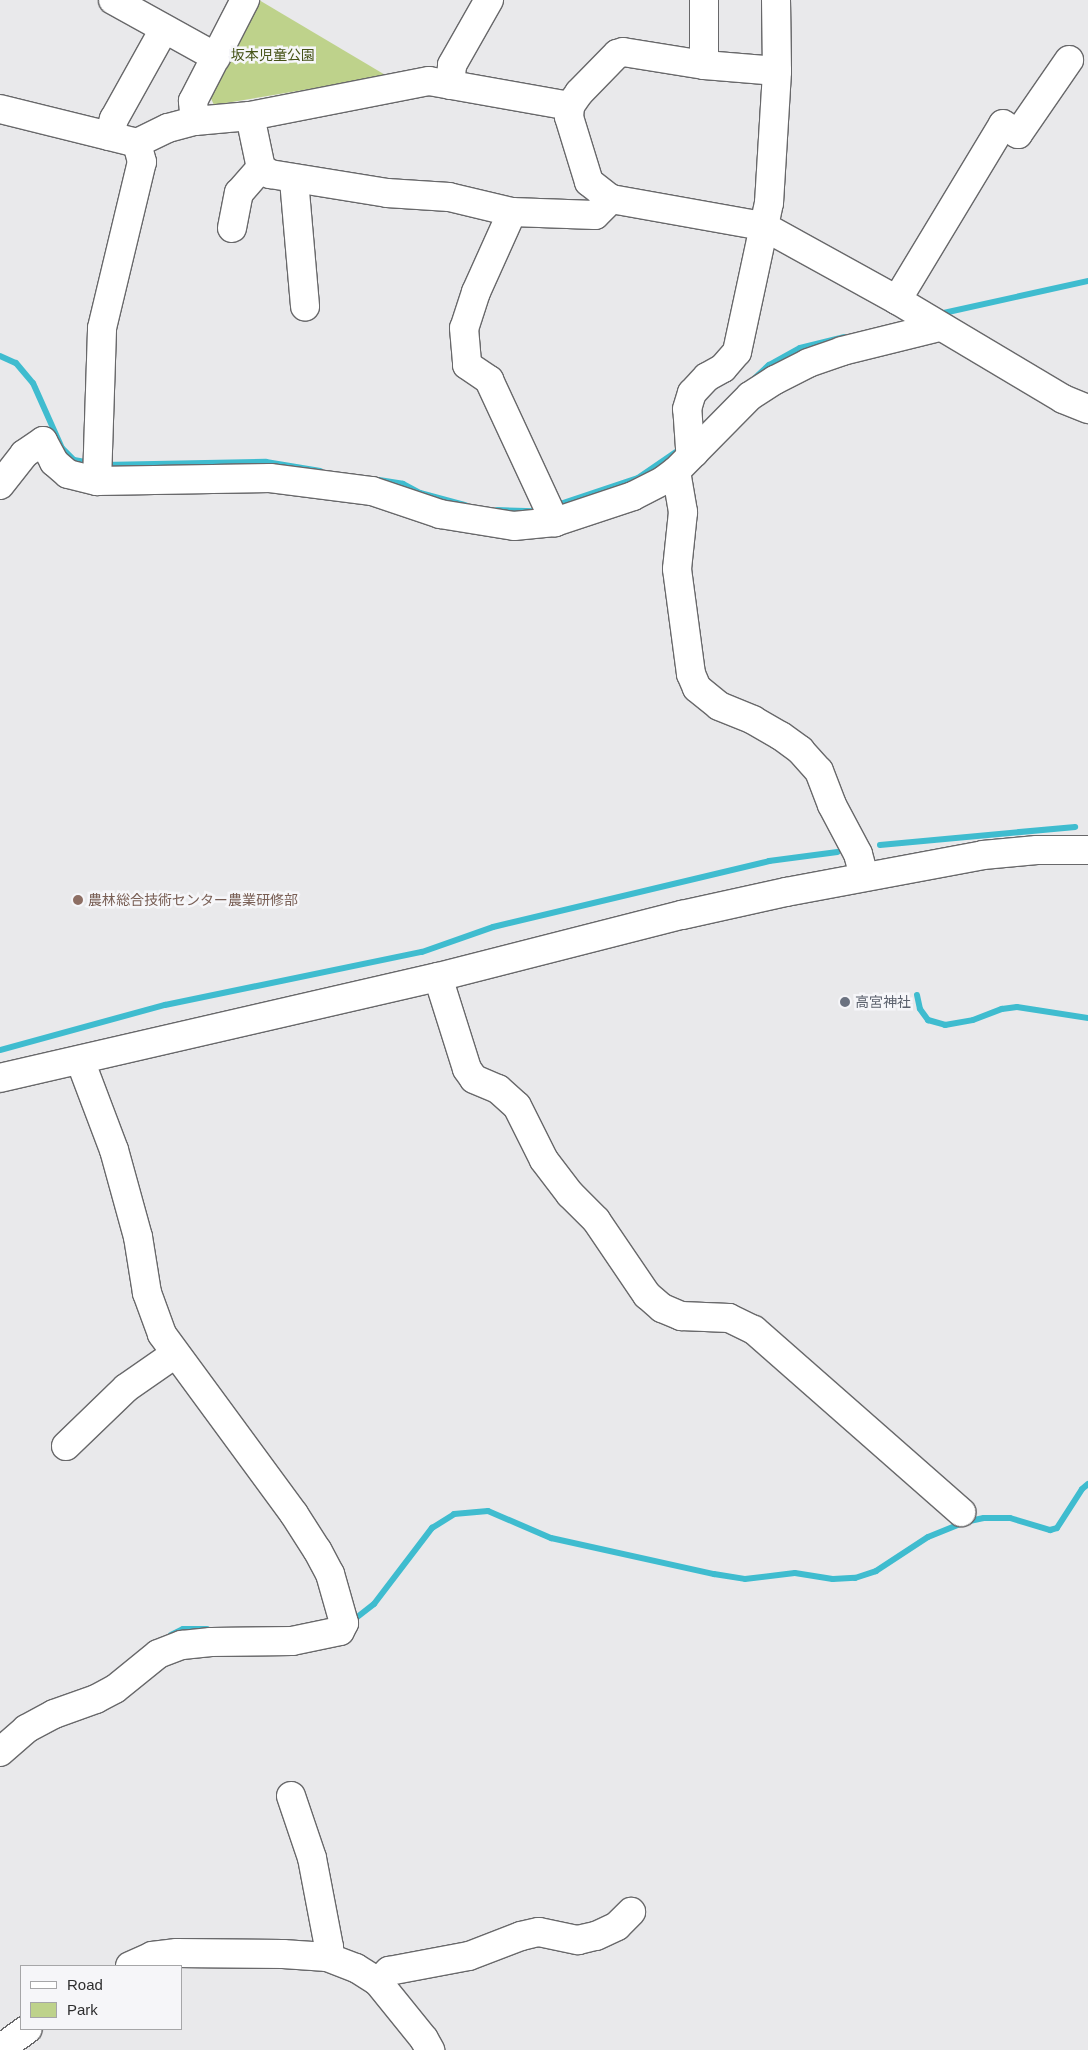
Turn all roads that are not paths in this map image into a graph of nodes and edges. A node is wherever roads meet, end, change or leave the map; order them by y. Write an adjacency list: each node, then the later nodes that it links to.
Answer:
1 (113, 0): 6 (street)
2 (245, 0): 7 (street)
3 (488, 0): 11 (street)
4 (704, 0): 9 (street)
5 (776, 0): 10 (street)
6 (164, 29): 7 (street); 16 (street)
7 (216, 58): 15 (street)
8 (1069, 60): 24 (street)
9 (704, 66): 10 (street); 12 (street)
10 (776, 71): 22 (street)
11 (450, 85): 12 (street); 14 (street)
12 (570, 106): 20 (street)
13 (0, 109): 16 (street)
14 (250, 116): 15 (street); 18 (street)
15 (195, 121): 17 (street)
16 (109, 136): 17 (street)
17 (137, 143): 29 (street)
18 (261, 168): 19 (street); 23 (street)
19 (294, 180): 21 (street); 25 (street)
20 (611, 199): 21 (street); 22 (street)
21 (512, 212): 31 (street)
22 (763, 226): 24 (street); 28 (street)
23 (232, 228)
24 (897, 300): 26 (street)
25 (305, 307)
26 (940, 327): 27 (street); 28 (street)
27 (1088, 409)
28 (685, 462): 31 (street); 33 (street)
29 (97, 481): 30 (street); 31 (street)
30 (0, 485)
31 (555, 522)
32 (1088, 850): 33 (street)
33 (864, 876): 34 (street)
34 (438, 977): 35 (street); 39 (street)
35 (80, 1060): 36 (street); 37 (street)
36 (0, 1078)
37 (175, 1354): 38 (street); 40 (street)
38 (66, 1446)
39 (961, 1512)
40 (0, 1752)
41 (291, 1796): 43 (street)
42 (631, 1912): 45 (street)
43 (327, 1957): 44 (street); 45 (street)
44 (132, 1965)
45 (378, 1982): 48 (street)
46 (27, 2030): 47 (street)
47 (0, 2049)
48 (430, 2050)

